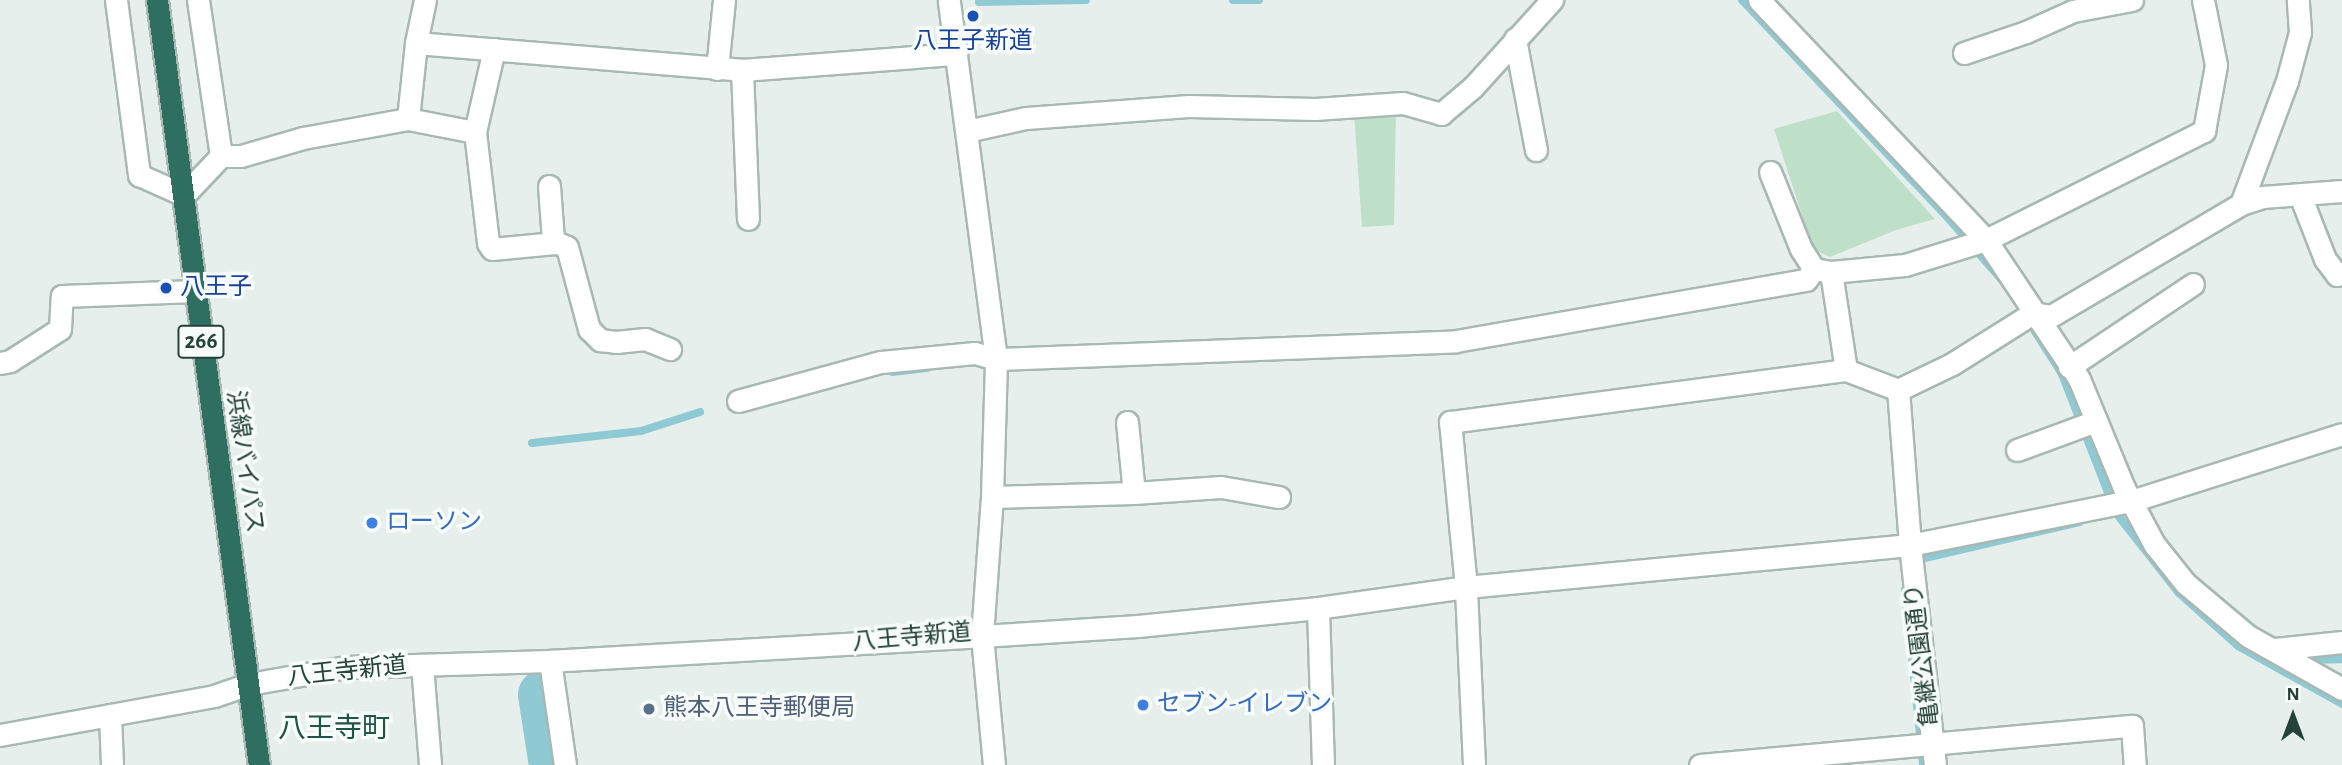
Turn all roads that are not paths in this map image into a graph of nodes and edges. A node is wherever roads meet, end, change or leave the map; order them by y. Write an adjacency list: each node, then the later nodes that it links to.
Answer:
1 (116, 0): 28 (street)
2 (157, 0): 28 (highway, 浜線バイパス / 266)
3 (198, 0): 24 (street)
4 (425, 0): 14 (street)
5 (724, 0): 18 (street)
6 (950, 0): 17 (street, 八王寺新道)
7 (1552, 0): 13 (street)
8 (1759, 0): 32 (street)
9 (2132, 0): 12 (street)
10 (2203, 0): 32 (street)
11 (2298, 0): 30 (street)
12 (2071, 6): 16 (street)
13 (1515, 39): 21 (street); 23 (street)
14 (416, 43): 15 (street); 20 (street)
15 (494, 49): 18 (street); 22 (street)
16 (1964, 53)
17 (956, 54): 19 (street); 21 (street, 八王寺新道)
18 (718, 69): 19 (street)
19 (742, 70): 31 (street)
20 (408, 119): 22 (street); 24 (street)
21 (967, 131): 40 (street, 八王寺新道)
22 (475, 132): 33 (street)
23 (1536, 150)
24 (221, 156): 28 (street)
25 (1770, 172): 34 (street)
26 (549, 186): 33 (street)
27 (2342, 191): 29 (street)
28 (184, 195): 37 (highway, 浜線バイパス / 266)
29 (2301, 195): 30 (street); 35 (street)
30 (2241, 204): 38 (street)
31 (748, 219)
32 (1986, 240): 34 (street); 38 (street)
33 (555, 243): 39 (street)
34 (1823, 271): 40 (street); 43 (street)
35 (2342, 273)
36 (2193, 285): 42 (street)
37 (195, 291): 41 (street); 62 (highway, 浜線バイパス / 266)
38 (2034, 313): 42 (street); 44 (street)
39 (670, 349)
40 (996, 359): 45 (street); 51 (street, 八王寺新道)
41 (0, 362)
42 (2069, 368): 46 (street)
43 (1846, 370): 44 (street); 55 (street)
44 (1898, 390): 54 (street, 亀継公園通り)
45 (738, 401)
46 (2096, 421): 49 (street); 53 (street)
47 (1127, 422): 50 (street)
48 (2342, 434): 53 (street)
49 (2017, 450)
50 (1134, 492): 51 (street); 52 (street)
51 (992, 496): 57 (street, 八王寺新道)
52 (1279, 496)
53 (2131, 500): 54 (street); 59 (street)
54 (1910, 545): 55 (street); 66 (street, 亀継公園通り)
55 (1466, 587): 56 (street); 73 (street)
56 (1318, 608): 57 (street); 72 (street)
57 (982, 636): 60 (street, 八王寺新道); 71 (street)
58 (2342, 642): 59 (street)
59 (2275, 649): 63 (street)
60 (550, 661): 61 (street, 八王寺新道); 70 (street)
61 (422, 665): 62 (street, 八王寺新道); 69 (street)
62 (249, 684): 64 (street, 八王寺新道); 68 (highway, 浜線バイパス / 266)
63 (2342, 689)
64 (110, 715): 65 (street, 八王寺新道); 67 (street)
65 (0, 735)
66 (1934, 754): 74 (street); 75 (street)
67 (112, 765)
68 (259, 765)
69 (430, 765)
70 (565, 765)
71 (994, 765)
72 (1323, 765)
73 (1474, 765)
74 (1700, 765)
75 (2135, 765)

